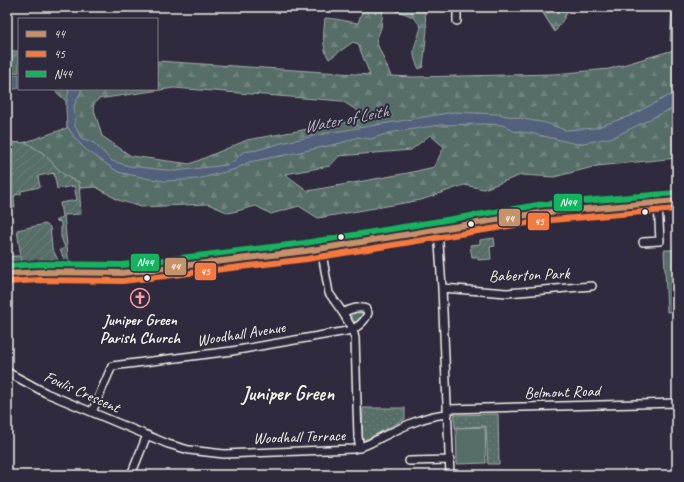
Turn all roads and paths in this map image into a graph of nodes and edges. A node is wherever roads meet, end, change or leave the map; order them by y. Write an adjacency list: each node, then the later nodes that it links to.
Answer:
1 (457, 7): 2 (street)
2 (457, 20)
3 (677, 201): 4 (main road)
4 (658, 203): 5 (main road); 6 (street)
5 (438, 229): 7 (main road); 10 (street)
6 (643, 242)
7 (320, 248): 8 (main road); 11 (street)
8 (7, 274)
9 (592, 286): 10 (street, Baberton Park)
10 (442, 288): 16 (street)
11 (343, 313): 12 (street); 12 (street)
12 (353, 330): 15 (street, Woodhall Avenue); 18 (street)
13 (7, 372): 15 (street, Foulis Crescent)
14 (677, 402): 16 (street, Belmont Road)
15 (92, 412): 17 (street, Foulis Crescent)
16 (448, 412): 18 (street, Woodhall Terrace); 19 (street)
17 (147, 435): 18 (street, Woodhall Terrace); 21 (street)
18 (360, 448)
19 (450, 460): 20 (street); 22 (street)
20 (410, 461)
21 (132, 475)
22 (450, 475)

